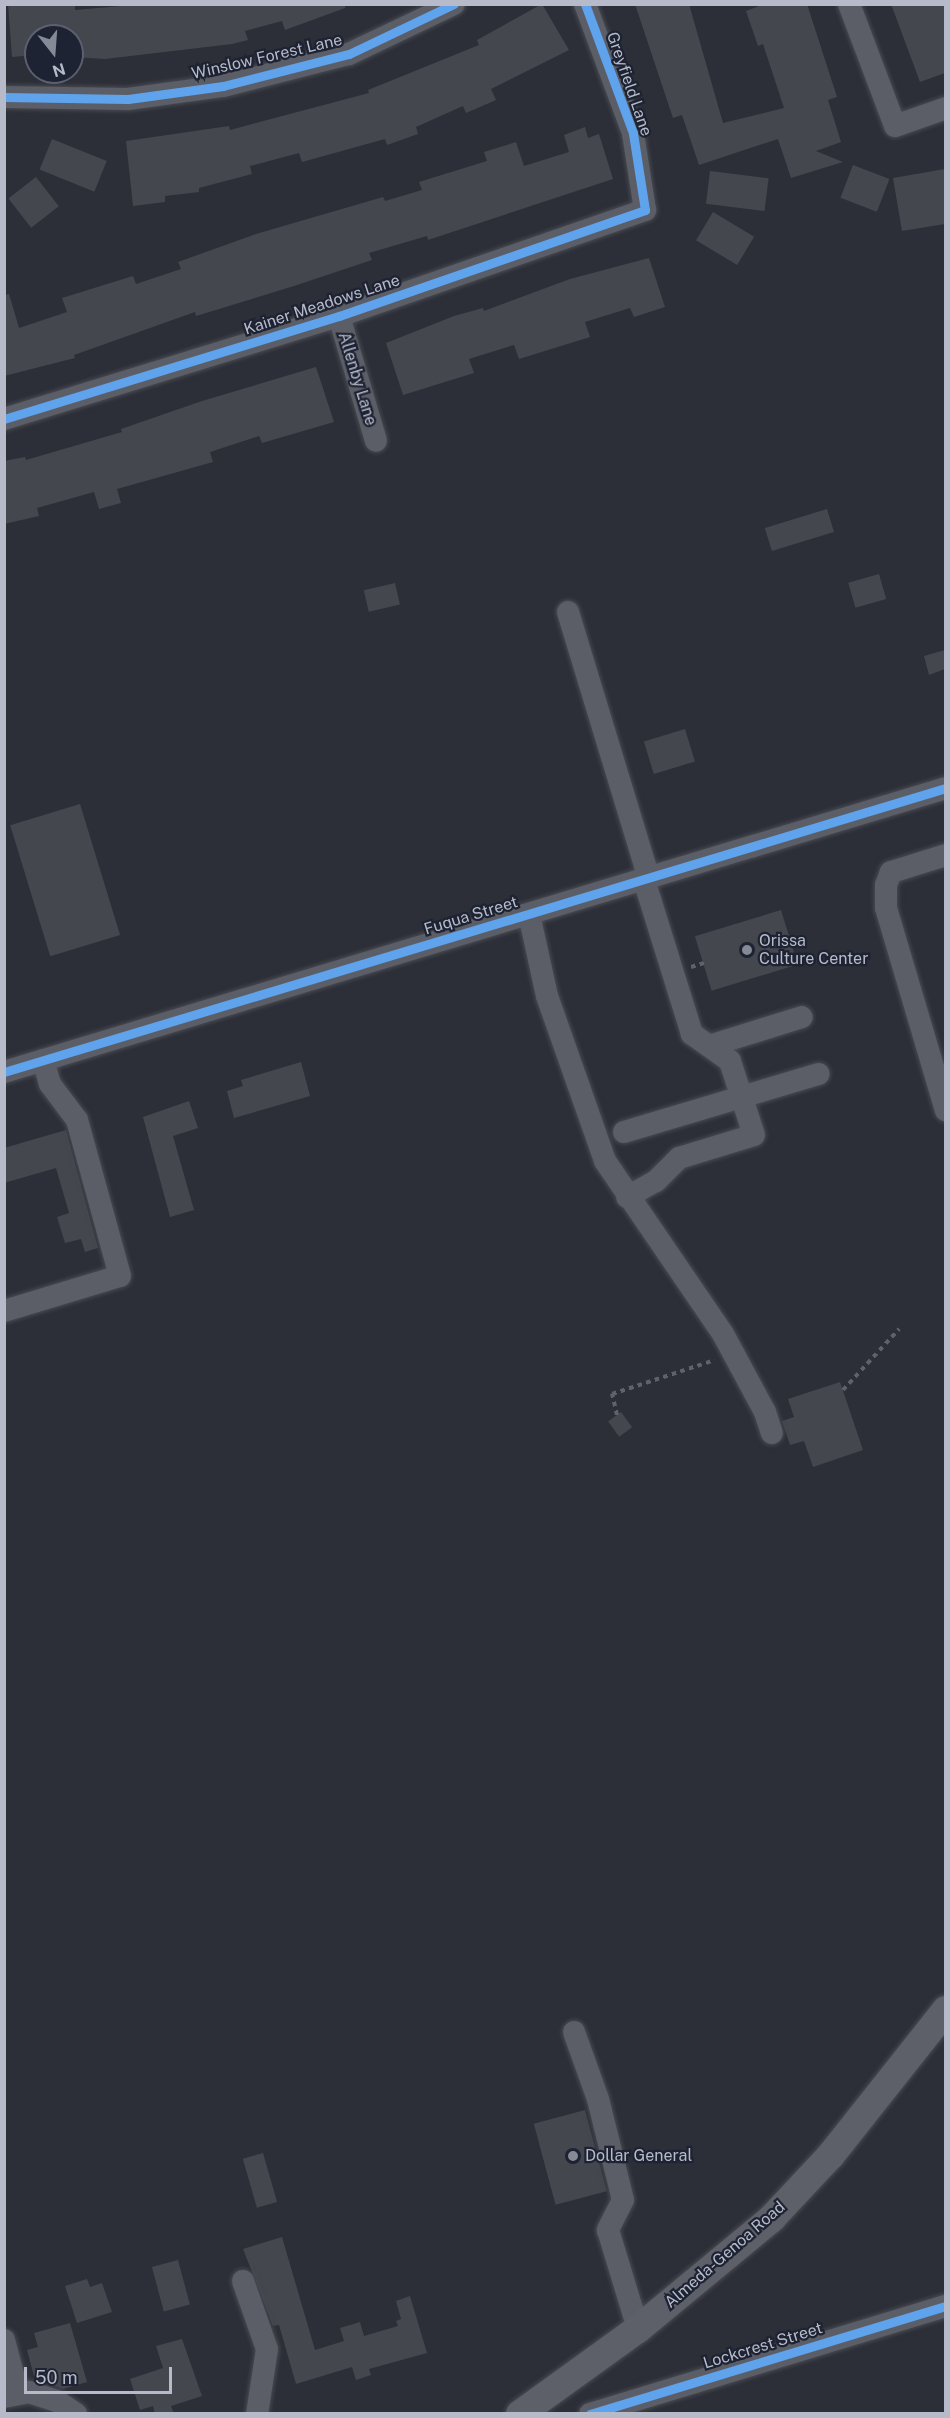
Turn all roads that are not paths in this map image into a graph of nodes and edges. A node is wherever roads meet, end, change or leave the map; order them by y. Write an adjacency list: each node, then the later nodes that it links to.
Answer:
1 (454, 4): 4 (street, Winslow Forest Lane)
2 (585, 4): 6 (street, Greyfield Lane)
3 (849, 4): 5 (street)
4 (4, 97)
5 (945, 108)
6 (645, 210): 7 (street, Kainer Meadows Lane)
7 (339, 316): 8 (street, Kainer Meadows Lane); 9 (street, Allenby Lane)
8 (4, 419)
9 (376, 441)
10 (568, 612): 13 (street)
11 (945, 788): 13 (street, Fuqua Street)
12 (945, 855): 21 (street)
13 (647, 879): 14 (street, Fuqua Street); 16 (street)
14 (529, 914): 17 (street, Fuqua Street); 23 (street)
15 (802, 1017): 16 (street)
16 (709, 1046): 20 (street)
17 (44, 1060): 18 (street, Fuqua Street); 24 (street)
18 (4, 1072)
19 (819, 1074): 20 (street)
20 (742, 1097): 22 (street); 23 (street)
21 (945, 1110)
22 (624, 1132)
23 (627, 1197): 25 (street)
24 (4, 1311)
25 (772, 1433)
26 (945, 2010): 30 (main road, Almeda-Genoa Road)
27 (574, 2032): 30 (street)
28 (243, 2281): 34 (street)
29 (945, 2306): 36 (street, Lockcrest Street)
30 (638, 2329): 35 (main road, Almeda-Genoa Road)
31 (4, 2340): 32 (street)
32 (11, 2395): 33 (street)
33 (76, 2414)
34 (257, 2414)
35 (520, 2414)
36 (590, 2414)

